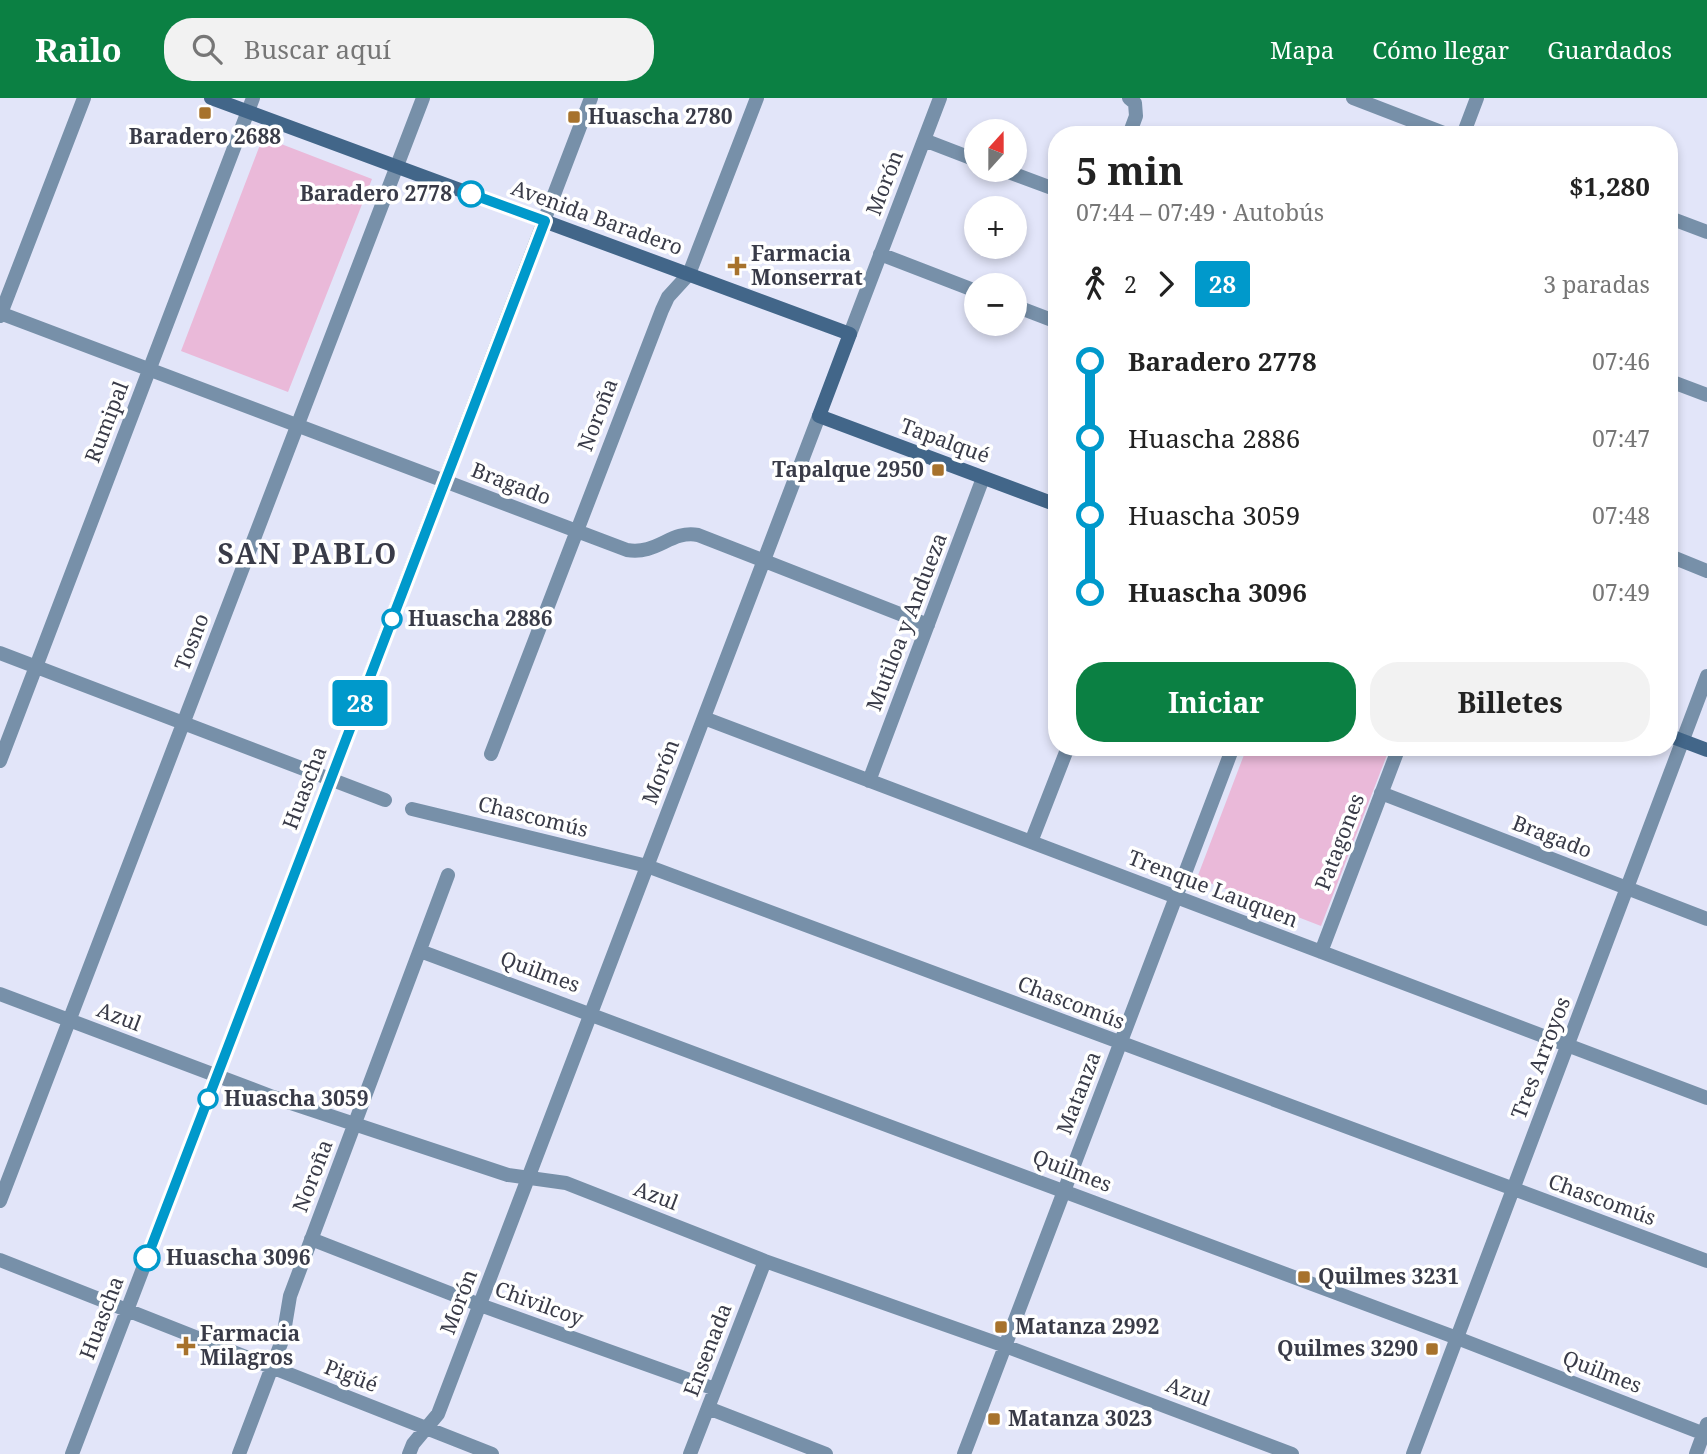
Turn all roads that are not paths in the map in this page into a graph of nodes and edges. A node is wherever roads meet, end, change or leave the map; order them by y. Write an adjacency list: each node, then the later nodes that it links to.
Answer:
1 (84, 98): 26 (street)
2 (211, 98): 10 (main road, Avenida Baradero)
3 (423, 98): 16 (street, Tosno)
4 (591, 98): 19 (street, Huascha)
5 (757, 98): 23 (street, Noroña)
6 (940, 98): 14 (street, Morón)
7 (1353, 98): 12 (street)
8 (1477, 98): 13 (street)
9 (1132, 100): 11 (street)
10 (251, 105): 16 (main road, Avenida Baradero); 29 (street, Rumipal)
11 (1132, 126)
12 (1426, 126)
13 (1466, 126)
14 (924, 140): 15 (street); 22 (street, Morón)
15 (964, 155)
16 (398, 167): 19 (main road, Avenida Baradero); 33 (street, Tosno)
17 (1027, 179): 18 (street)
18 (1048, 187)
19 (545, 221): 23 (main road, Avenida Baradero); 35 (street, Huascha)
20 (1678, 221): 21 (street)
21 (1707, 232)
22 (880, 254): 24 (street); 28 (street, Morón)
23 (689, 274): 28 (main road, Avenida Baradero); 37 (street, Noroña)
24 (964, 286)
25 (1027, 311): 27 (street)
26 (0, 314): 29 (street, Bragado)
27 (1048, 319)
28 (850, 334): 32 (main road, Morón)
29 (150, 369): 33 (street, Bragado); 43 (street, Rumipal)
30 (1678, 384): 31 (street)
31 (1707, 395)
32 (819, 416): 34 (main road, Tapalqué); 39 (street, Morón)
33 (298, 426): 35 (street, Bragado); 46 (street, Tosno)
34 (984, 478): 36 (main road, Tapalqué); 41 (street, Mutiloa y Andueza)
35 (444, 481): 37 (street, Bragado); 56 (street, Huascha)
36 (1048, 502)
37 (576, 531): 39 (street, Bragado); 50 (street, Noroña)
38 (1678, 559): 40 (street)
39 (764, 560): 41 (street, Bragado); 45 (street, Morón)
40 (1707, 571)
41 (928, 625): 57 (street, Mutiloa y Andueza)
42 (0, 653): 43 (street)
43 (36, 667): 46 (street); 55 (street, Rumipal)
44 (1707, 676): 47 (street, Tres Arroyos)
45 (704, 718): 57 (street, Trenque Lauquen); 62 (street, Morón)
46 (184, 723): 56 (street); 71 (street, Tosno)
47 (1678, 734)
48 (1678, 739): 49 (main road)
49 (1707, 750)
50 (491, 754)
51 (1064, 756): 61 (street)
52 (1230, 756): 65 (street, Matanza)
53 (1395, 756): 58 (street, Patagones)
54 (1670, 756): 64 (street, Tres Arroyos)
55 (0, 761)
56 (331, 779): 59 (street); 74 (street, Huascha)
57 (869, 781): 61 (street, Trenque Lauquen)
58 (1381, 793): 64 (street, Bragado); 68 (street, Patagones)
59 (385, 800)
60 (412, 810): 62 (street, Chascomús)
61 (1031, 842): 65 (street, Trenque Lauquen)
62 (647, 866): 70 (street, Morón); 72 (street, Chascomús)
63 (448, 875): 67 (street, Noroña)
64 (1627, 889): 66 (street, Bragado); 73 (street, Tres Arroyos)
65 (1176, 897): 68 (street, Trenque Lauquen); 72 (street, Matanza)
66 (1707, 919)
67 (420, 951): 70 (street, Quilmes); 76 (street, Noroña)
68 (1321, 952): 73 (street, Trenque Lauquen)
69 (0, 994): 71 (street, Azul)
70 (592, 1013): 77 (street, Morón); 79 (street, Quilmes)
71 (69, 1021): 74 (street, Azul); 80 (street, Tosno)
72 (1120, 1044): 78 (street, Chascomús); 79 (street, Matanza)
73 (1568, 1046): 75 (street, Trenque Lauquen); 78 (street, Tres Arroyos)
74 (217, 1077): 76 (street, Azul); 86 (street, Huascha)
75 (1707, 1098)
76 (355, 1124): 77 (street, Azul); 81 (street, Noroña)
77 (528, 1180): 83 (street, Azul); 85 (street, Morón)
78 (1514, 1189): 84 (street, Chascomús); 87 (street, Tres Arroyos)
79 (1064, 1191): 87 (street, Quilmes); 88 (street, Matanza)
80 (0, 1201)
81 (311, 1240): 85 (street, Chivilcoy); 89 (street, Noroña)
82 (0, 1260): 86 (street, Pigüé)
83 (765, 1261): 88 (street, Azul); 90 (street, Ensenada)
84 (1707, 1261)
85 (480, 1305): 90 (street, Chivilcoy); 92 (street, Morón)
86 (127, 1310): 89 (street, Pigüé); 94 (street, Huascha)
87 (1457, 1338): 93 (street, Quilmes); 102 (street, Tres Arroyos)
88 (1005, 1346): 100 (street, Matanza); 101 (street, Azul)
89 (273, 1368): 92 (street, Pigüé); 95 (street, Noroña)
90 (715, 1389): 91 (street, Ensenada)
91 (708, 1408): 98 (street, Ensenada); 99 (street)
92 (428, 1428): 96 (street, Morón); 97 (street, Pigüé)
93 (1706, 1431): 103 (street)
94 (72, 1454)
95 (239, 1454)
96 (409, 1454)
97 (492, 1454)
98 (690, 1454)
99 (826, 1454)
100 (964, 1454)
101 (1292, 1454)
102 (1413, 1454)
103 (1696, 1454)

